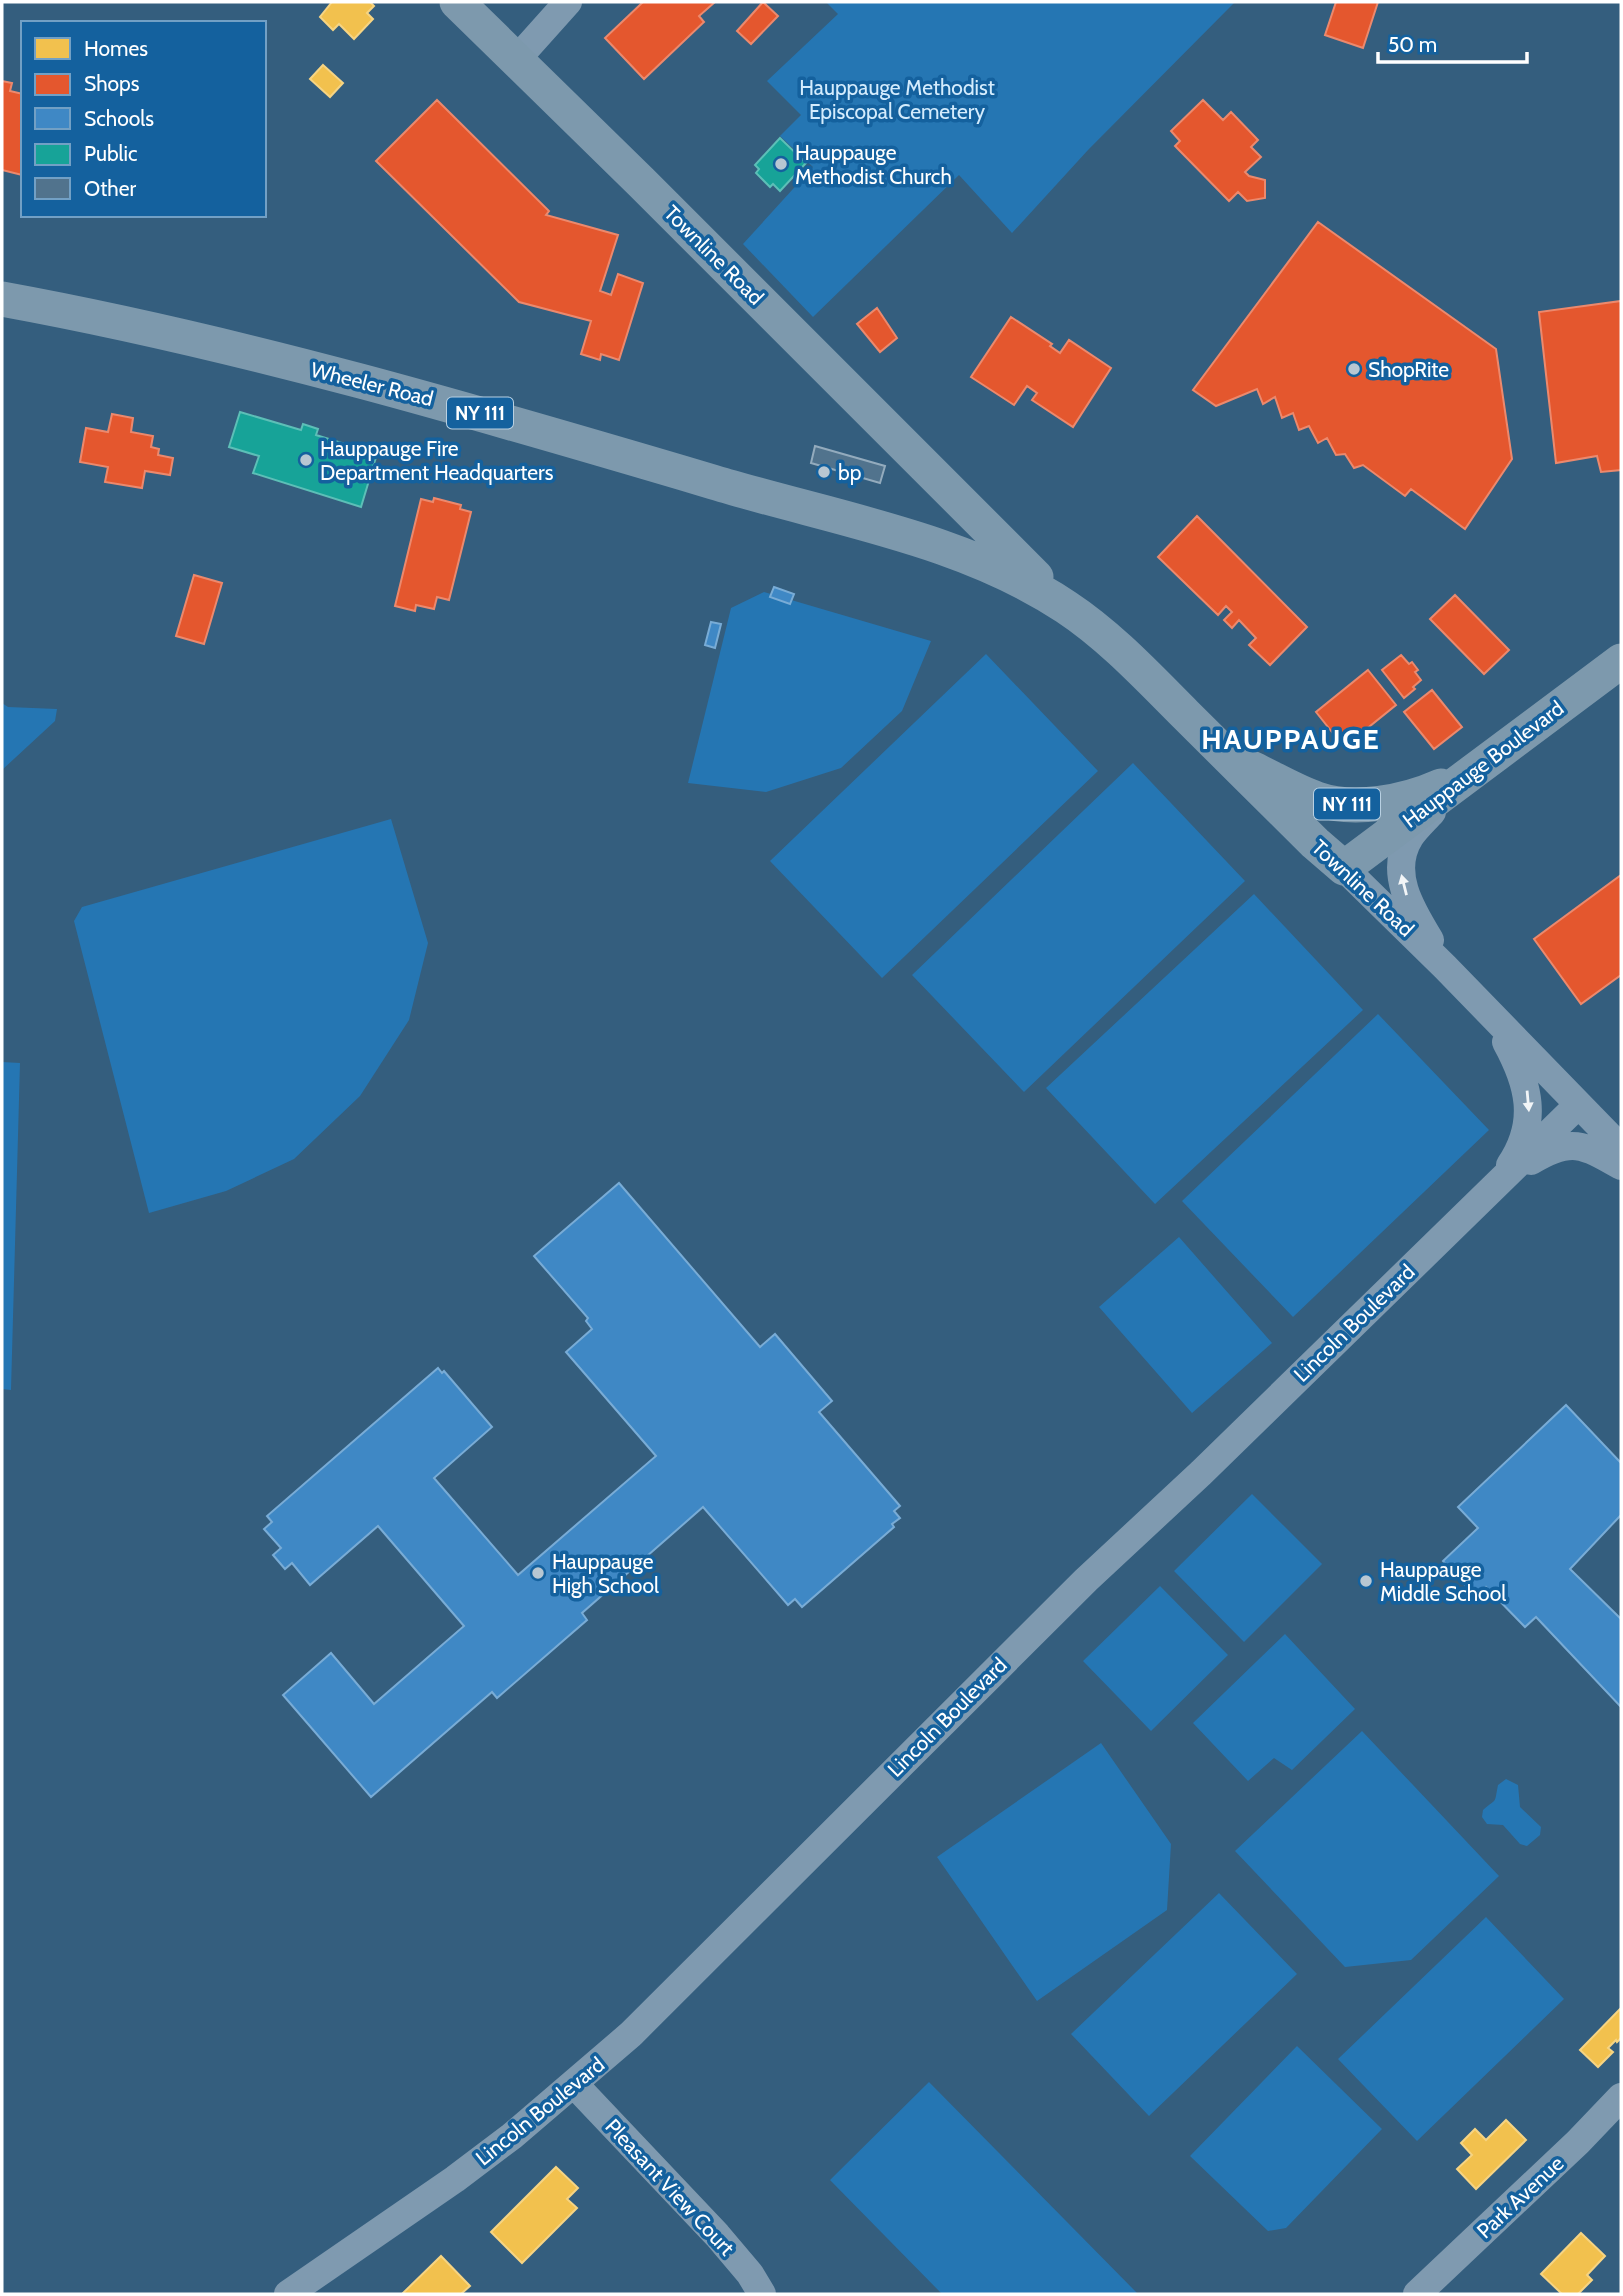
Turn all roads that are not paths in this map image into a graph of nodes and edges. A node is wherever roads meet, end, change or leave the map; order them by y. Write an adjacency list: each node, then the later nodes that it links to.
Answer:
1 (457, 2): 3 (main road, Townline Road)
2 (568, 2): 3 (street)
3 (517, 59): 5 (main road, Townline Road)
4 (2, 299): 6 (main road, Wheeler Road / NY 111)
5 (969, 510): 6 (main road); 7 (main road, Townline Road)
6 (966, 555): 7 (main road, Townline Road / NY 111)
7 (1066, 607): 9 (main road, Townline Road / NY 111)
8 (1621, 661): 10 (main road, Hauppauge Boulevard / NY 111)
9 (1229, 758): 10 (main road, NY 111); 11 (main road, Townline Road / NY 111)
10 (1470, 774): 11 (main road, Hauppauge Boulevard / NY 111); 12 (street, one-way to 10)
11 (1344, 868): 12 (street, Townline Road)
12 (1445, 967): 13 (street, Townline Road)
13 (1492, 1016): 14 (street, Townline Road); 17 (street, one-way to 17)
14 (1578, 1105): 15 (street, Townline Road); 17 (street, Lincoln Boulevard)
15 (1621, 1148)
16 (1621, 1166): 17 (street)
17 (1494, 1187): 18 (street, Lincoln Boulevard)
18 (573, 2084): 20 (street, Lincoln Boulevard); 21 (street, Pleasant View Court)
19 (1621, 2097): 22 (street, Park Avenue)
20 (288, 2294)
21 (762, 2294)
22 (1417, 2294)

